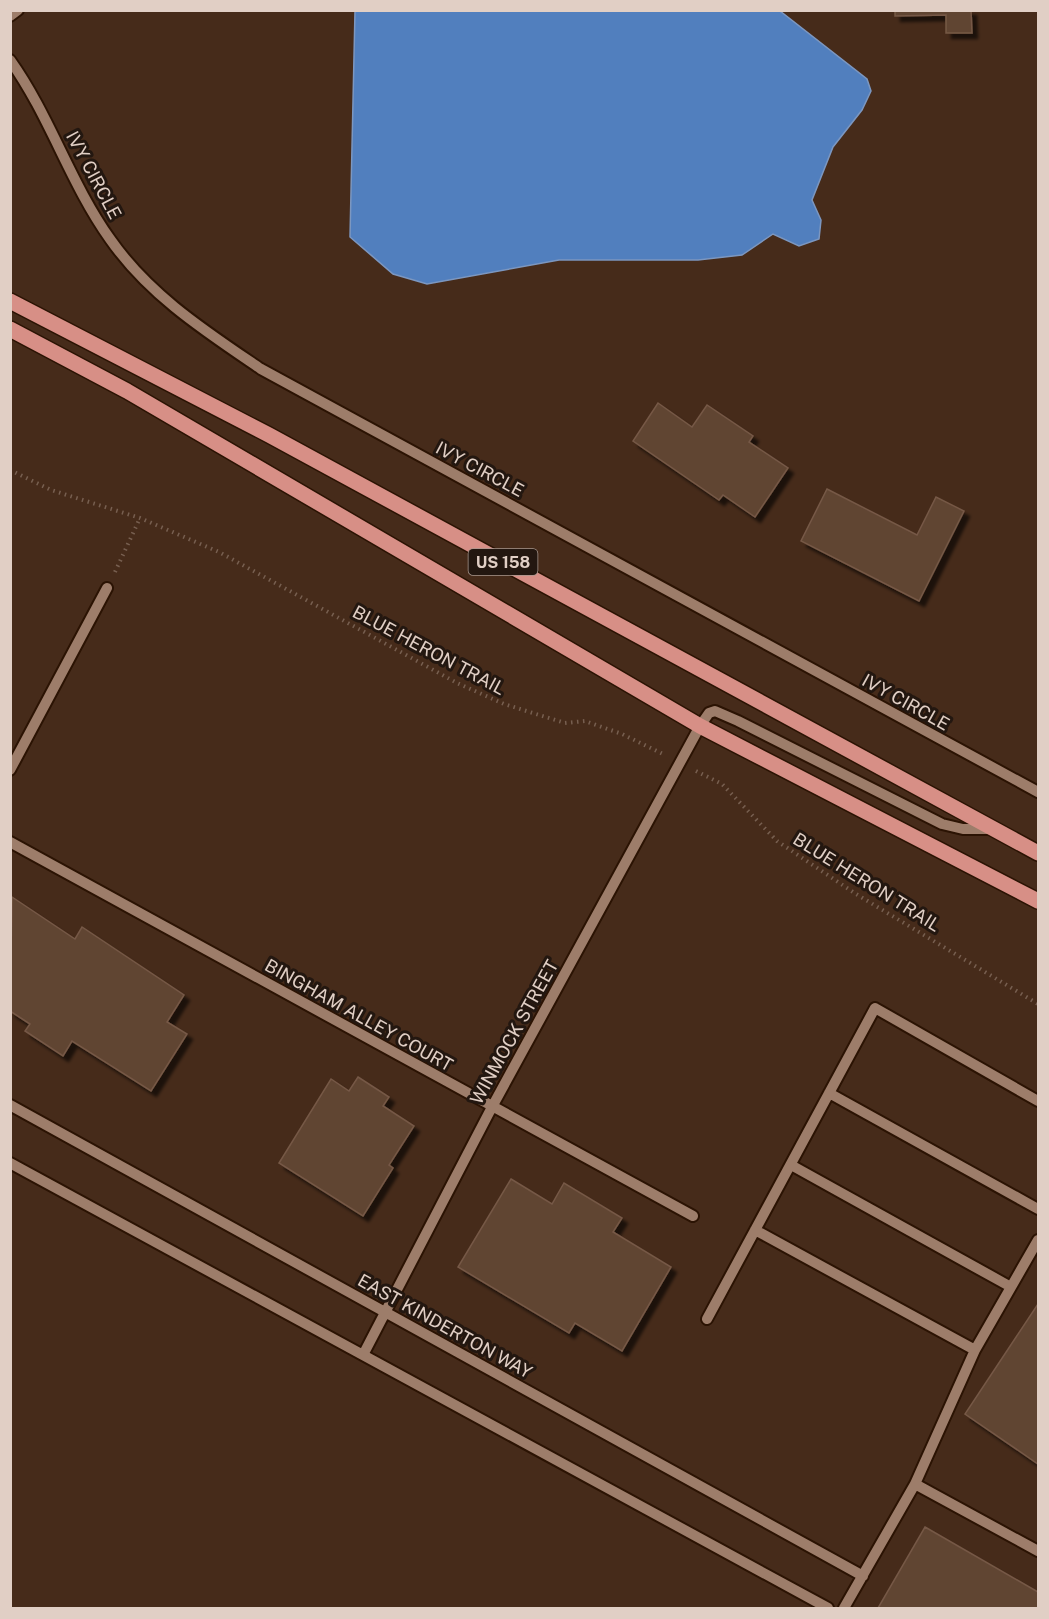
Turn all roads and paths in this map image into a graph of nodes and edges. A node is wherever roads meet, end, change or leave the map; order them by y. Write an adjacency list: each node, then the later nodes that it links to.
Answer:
1 (18, 10): 2 (street)
2 (10, 16)
3 (10, 60): 12 (street, IVY CIRCLE)
4 (10, 301): 13 (main road, US 158)
5 (10, 329): 9 (main road, US 158)
6 (10, 470): 7 (path, BLUE HERON TRAIL)
7 (140, 518): 8 (path); 10 (path, BLUE HERON TRAIL)
8 (107, 588): 11 (street)
9 (700, 726): 10 (street, WINMOCK STREET); 13 (street); 16 (main road, US 158)
10 (680, 762): 17 (path, BLUE HERON TRAIL); 21 (street, WINMOCK STREET)
11 (10, 770)
12 (1038, 792)
13 (992, 829): 15 (main road, US 158)
14 (10, 842): 21 (street, BINGHAM ALLEY COURT)
15 (1038, 853)
16 (1038, 901)
17 (1038, 1004)
18 (829, 1093): 19 (street); 23 (street); 24 (street)
19 (1038, 1101)
20 (10, 1106): 29 (street, EAST KINDERTON WAY)
21 (492, 1107): 25 (street, BINGHAM ALLEY COURT); 29 (street, WINMOCK STREET)
22 (10, 1163): 32 (street)
23 (790, 1165): 26 (street); 28 (street)
24 (1038, 1209)
25 (693, 1216)
26 (756, 1230): 30 (street); 31 (street)
27 (1038, 1240): 28 (street)
28 (1011, 1287): 31 (street)
29 (384, 1312): 32 (street, WINMOCK STREET); 35 (street, EAST KINDERTON WAY)
30 (707, 1318)
31 (975, 1350): 33 (street)
32 (363, 1355): 36 (street)
33 (915, 1484): 34 (street); 35 (street)
34 (1038, 1551)
35 (863, 1576): 37 (street)
36 (828, 1608)
37 (844, 1608)

